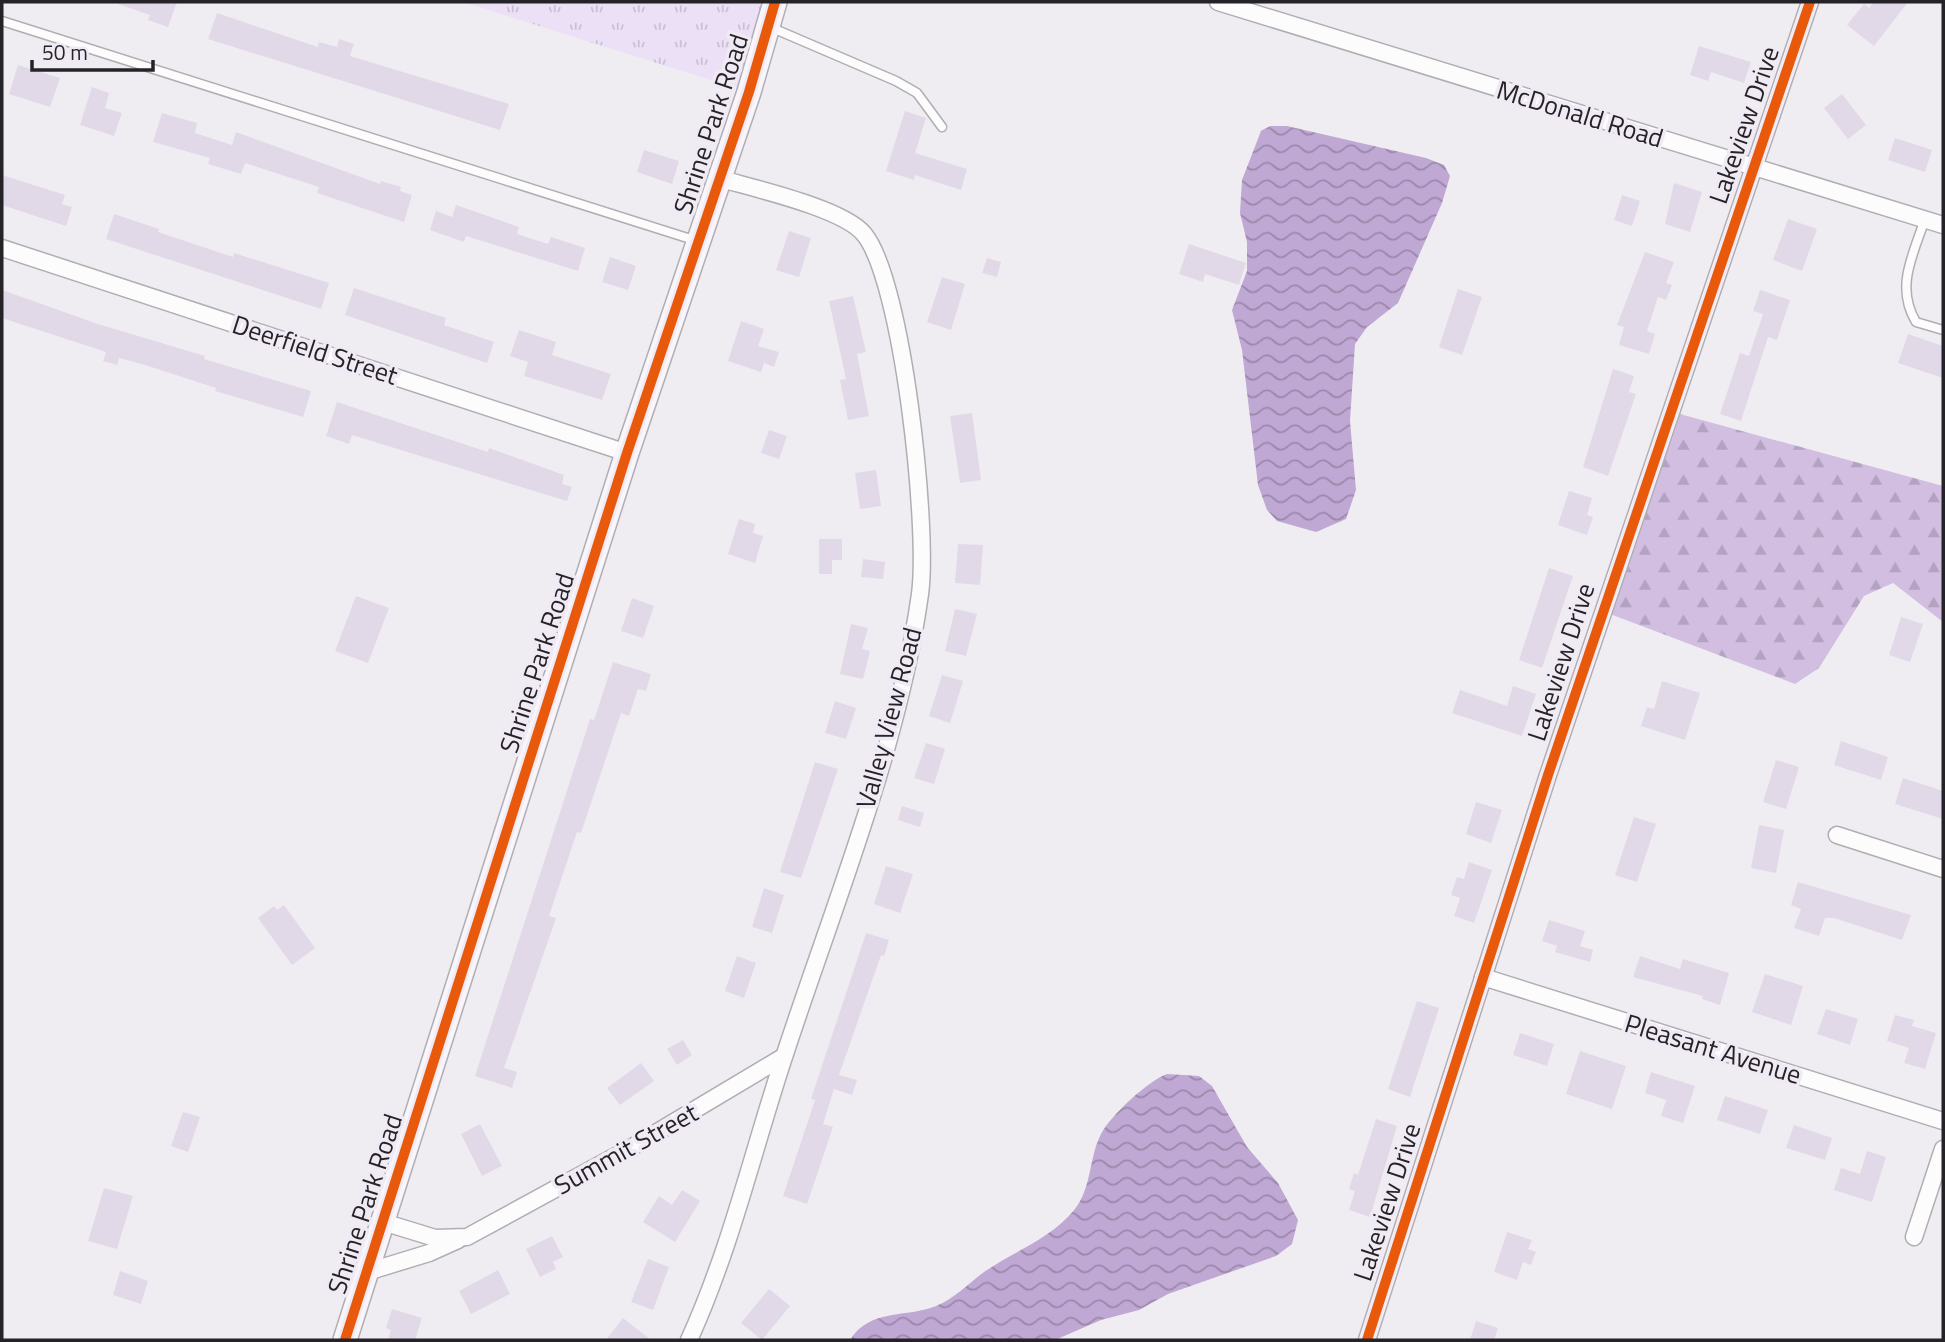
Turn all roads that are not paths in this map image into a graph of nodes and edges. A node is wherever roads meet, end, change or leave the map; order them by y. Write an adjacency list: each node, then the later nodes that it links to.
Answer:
1 (775, 2): 5 (street, Shrine Park Road)
2 (1218, 2): 7 (street, McDonald Road)
3 (1810, 2): 7 (street, Lakeview Drive)
4 (2, 21): 11 (lane)
5 (767, 26): 6 (lane); 8 (street, Shrine Park Road)
6 (942, 127)
7 (1754, 168): 9 (street, McDonald Road); 17 (street, Lakeview Drive)
8 (718, 178): 11 (street, Shrine Park Road); 18 (street, Valley View Road)
9 (1924, 219): 10 (street, McDonald Road); 13 (lane)
10 (1943, 225)
11 (697, 241): 14 (street, Shrine Park Road)
12 (2, 248): 14 (street, Deerfield Street)
13 (1943, 330)
14 (628, 453): 21 (street, Shrine Park Road)
15 (1837, 835): 16 (street)
16 (1943, 869)
17 (1483, 977): 19 (street, Pleasant Avenue); 27 (street, Lakeview Drive)
18 (783, 1057): 22 (street, Summit Street); 26 (street, Valley View Road)
19 (1943, 1121)
20 (1943, 1149): 23 (street)
21 (383, 1222): 22 (street, Summit Street); 24 (street, Shrine Park Road)
22 (467, 1237): 24 (street, Summit Street)
23 (1914, 1237)
24 (367, 1272): 25 (street, Shrine Park Road)
25 (345, 1340)
26 (689, 1340)
27 (1367, 1340)

